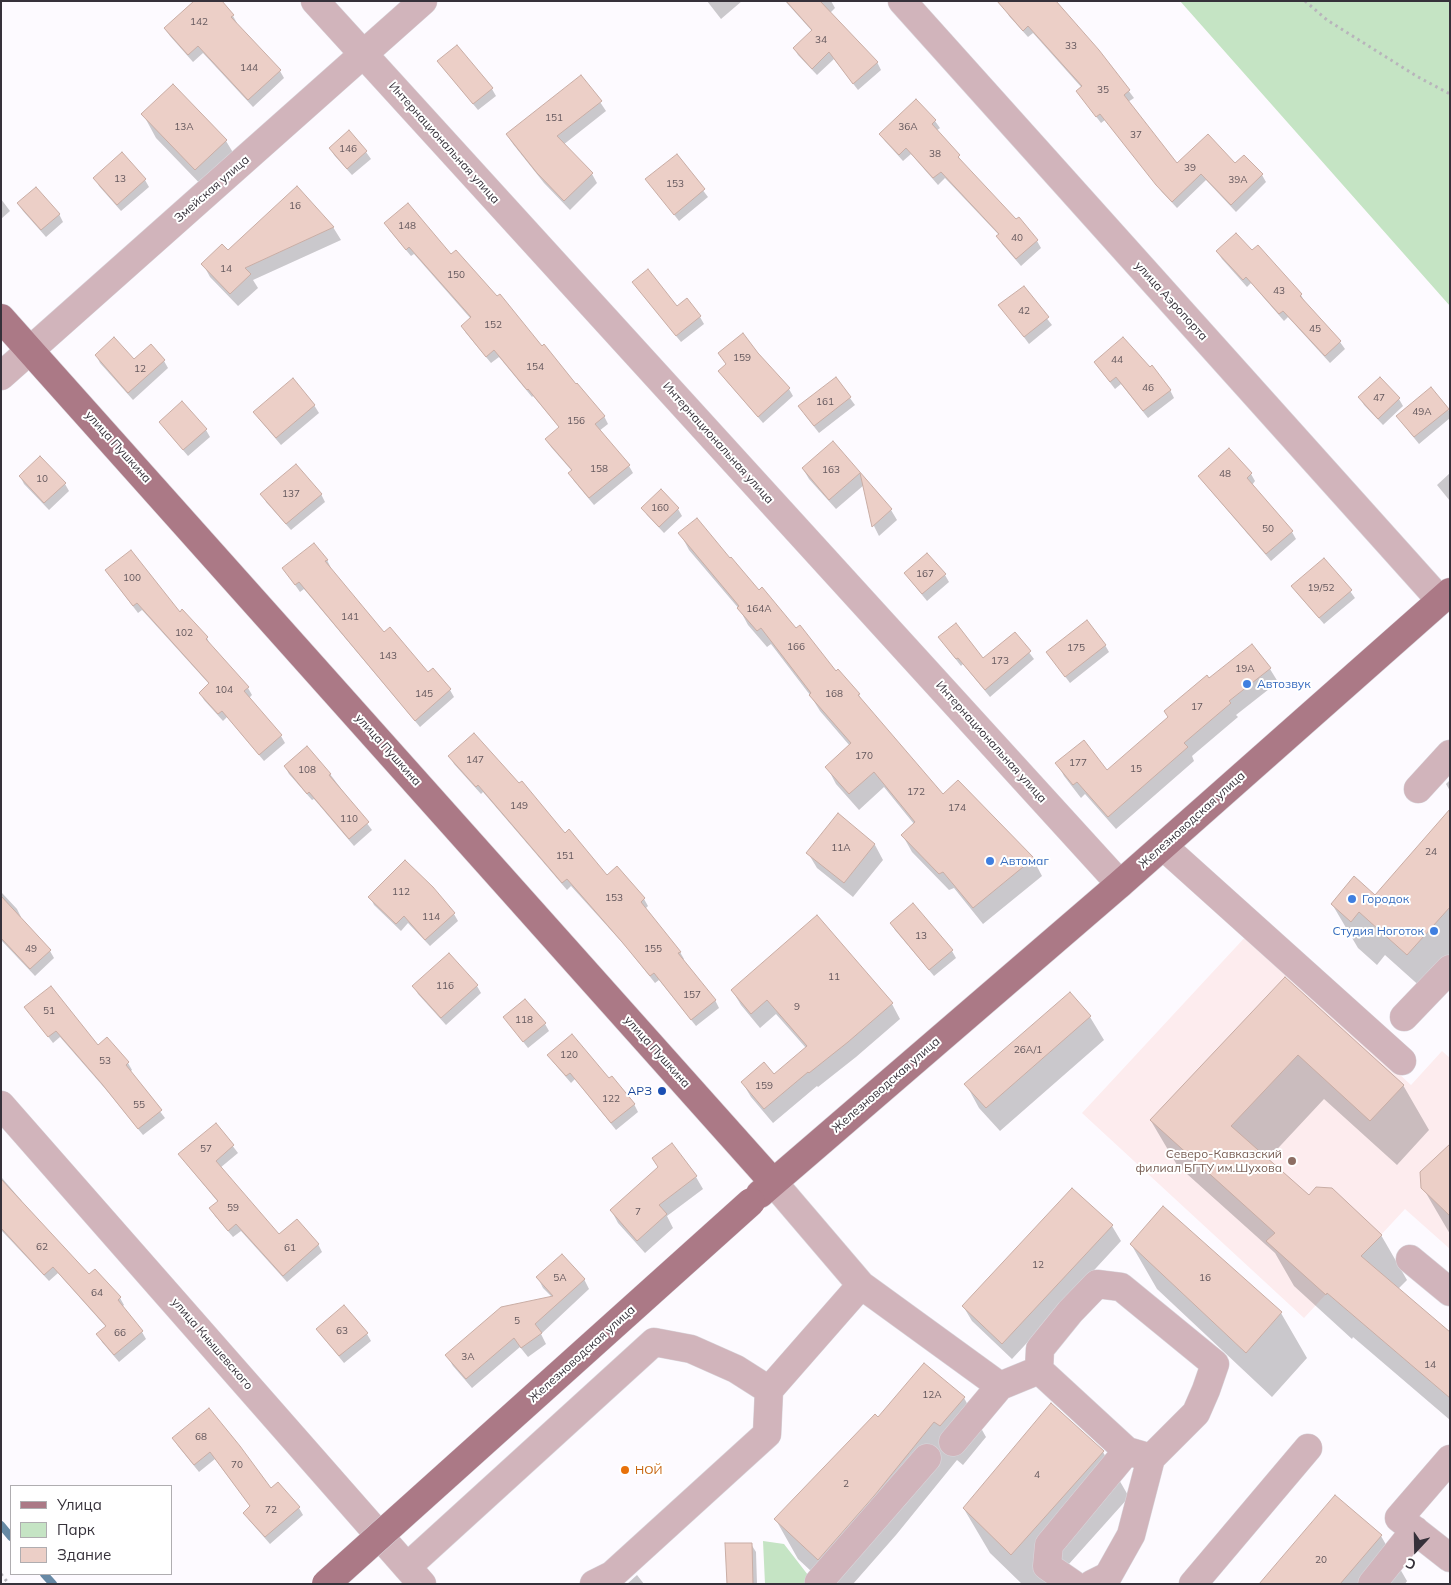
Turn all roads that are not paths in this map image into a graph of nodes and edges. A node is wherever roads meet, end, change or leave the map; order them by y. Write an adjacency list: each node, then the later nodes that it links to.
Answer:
1 (315, 1): 4 (street, Интернациональная улица)
2 (422, 1): 4 (street, Змейская улица)
3 (902, 1): 8 (street, улица Аэропорта)
4 (364, 55): 6 (street, Змейская улица); 12 (street, Интернациональная улица)
5 (1, 318): 6 (main road, улица Пушкина)
6 (30, 349): 7 (street, Змейская улица); 17 (main road, улица Пушкина)
7 (1, 376)
8 (1445, 596): 11 (main road, Железноводская улица)
9 (1450, 754): 10 (street)
10 (1418, 789)
11 (1163, 846): 12 (main road, Железноводская улица); 15 (street)
12 (1120, 884): 17 (main road, Железноводская улица)
13 (1450, 969): 14 (street)
14 (1404, 1017)
15 (1402, 1061)
16 (1, 1105): 31 (street, улица Кнышевского)
17 (773, 1182): 19 (street); 32 (main road, Железноводская улица, bridge)
18 (1410, 1259): 20 (street)
19 (862, 1285): 22 (street); 23 (street)
20 (1450, 1292)
21 (1039, 1370): 22 (street); 26 (street); 26 (street)
22 (1000, 1386): 24 (street)
23 (769, 1390): 31 (street); 33 (street)
24 (953, 1442)
25 (1308, 1448): 37 (street)
26 (1139, 1455): 35 (street); 36 (street)
27 (927, 1458): 34 (street)
28 (1450, 1459): 29 (street)
29 (1407, 1524): 30 (street); 38 (street)
30 (1450, 1558)
31 (415, 1575)
32 (326, 1584)
33 (594, 1584)
34 (820, 1584)
35 (1073, 1584)
36 (1092, 1584)
37 (1193, 1584)
38 (1372, 1584)

